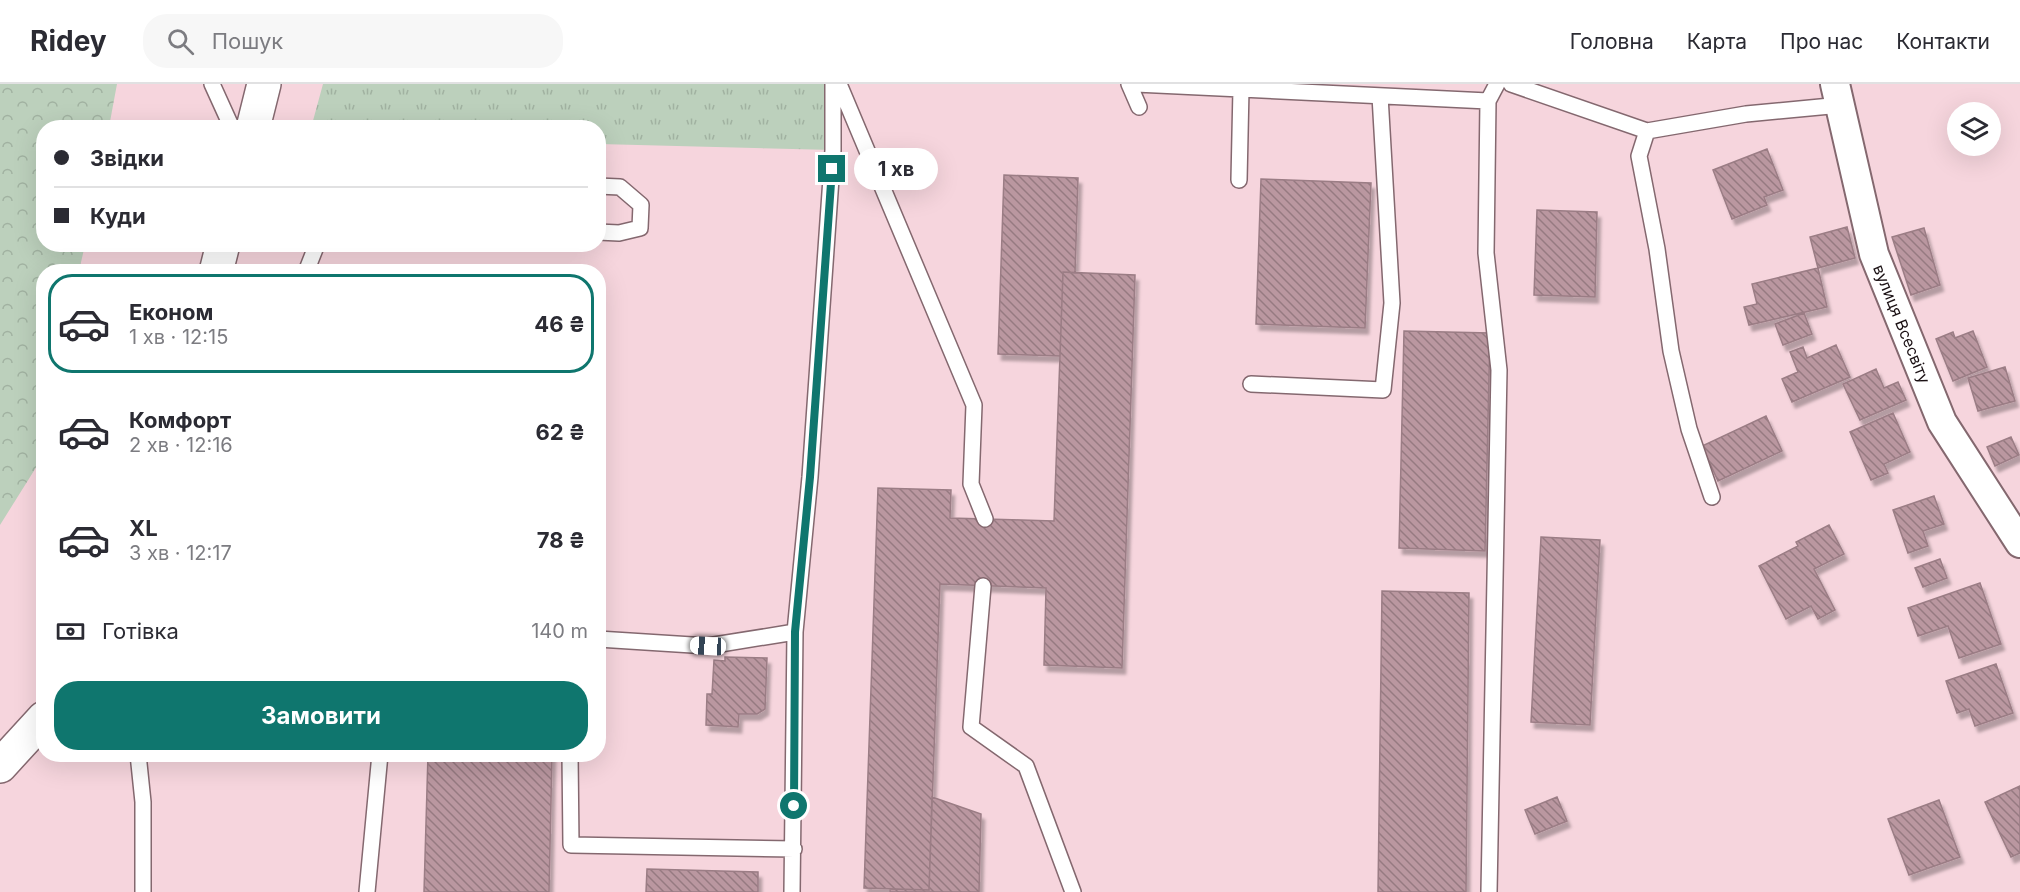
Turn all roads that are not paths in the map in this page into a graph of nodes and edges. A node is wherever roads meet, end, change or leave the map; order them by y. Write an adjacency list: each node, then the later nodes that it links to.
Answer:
1 (212, 84): 15 (lane)
2 (264, 84): 16 (main road)
3 (833, 84): 26 (lane)
4 (839, 84): 23 (lane)
5 (1129, 84): 14 (lane)
6 (1136, 84): 9 (lane)
7 (1497, 84): 13 (lane)
8 (1511, 84): 17 (lane)
9 (1209, 86): 10 (lane)
10 (1241, 89): 12 (lane); 18 (lane)
11 (1838, 94): 17 (lane); 24 (street, вулиця Всесвіту)
12 (1380, 96): 13 (lane); 21 (lane)
13 (1488, 101): 38 (lane)
14 (1139, 107)
15 (228, 120)
16 (255, 120)
17 (1647, 131): 22 (lane)
18 (1239, 180)
19 (606, 186): 20 (lane)
20 (606, 232)
21 (1251, 384)
22 (1712, 497)
23 (985, 519)
24 (2020, 543)
25 (983, 586): 37 (lane)
26 (795, 632): 27 (lane); 33 (lane)
27 (606, 640)
28 (36, 727): 32 (main road)
29 (139, 762): 34 (lane)
30 (379, 762): 35 (lane)
31 (570, 762): 33 (lane)
32 (0, 766)
33 (794, 849): 36 (lane)
34 (143, 892)
35 (367, 892)
36 (792, 892)
37 (1073, 892)
38 (1489, 892)

